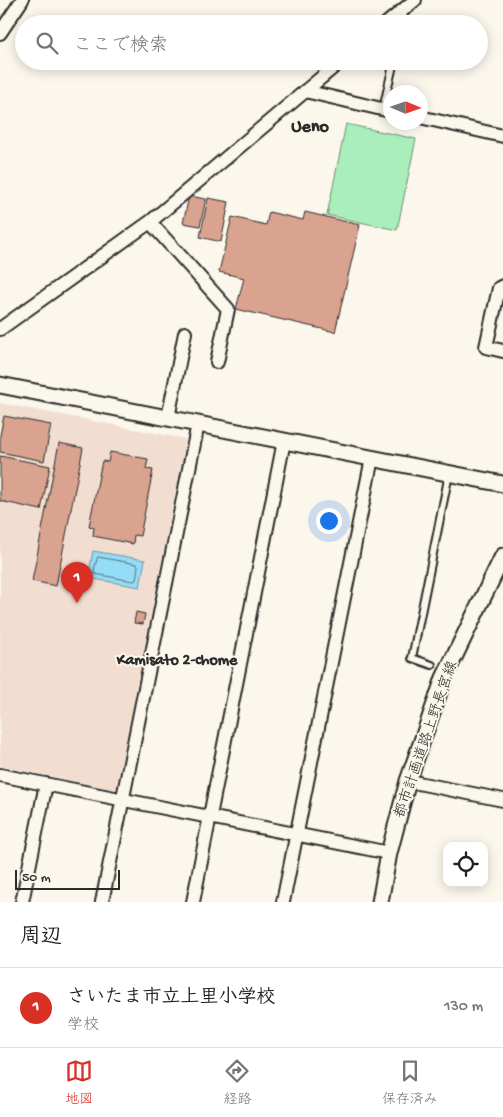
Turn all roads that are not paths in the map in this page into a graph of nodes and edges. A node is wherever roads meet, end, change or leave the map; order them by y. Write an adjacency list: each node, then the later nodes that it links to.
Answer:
1 (22, 0): 4 (street)
2 (410, 4): 3 (street)
3 (397, 15)
4 (0, 33)
5 (331, 70): 8 (street)
6 (393, 70): 7 (lane)
7 (391, 85)
8 (305, 91): 9 (street); 12 (street)
9 (383, 109)
10 (428, 119): 11 (street)
11 (503, 136)
12 (150, 222): 14 (street); 17 (street)
13 (503, 286): 16 (street)
14 (0, 329)
15 (185, 333): 19 (street)
16 (503, 351)
17 (217, 362)
18 (0, 385): 19 (street)
19 (168, 418): 20 (street)
20 (198, 424): 21 (street); 30 (street)
21 (284, 441): 22 (street); 32 (street)
22 (372, 458): 23 (street); 33 (street)
23 (450, 474): 24 (street); 26 (lane)
24 (503, 484)
25 (503, 556): 28 (street, 都市計画道路上野長宮線)
26 (432, 664)
27 (0, 775): 29 (street)
28 (408, 782): 31 (street); 34 (street, 都市計画道路上野長宮線)
29 (46, 784): 30 (street); 35 (street)
30 (123, 800): 32 (street); 36 (street)
31 (503, 800)
32 (211, 817): 33 (street); 37 (street)
33 (296, 834): 34 (street); 38 (street)
34 (389, 853): 39 (street, 都市計画道路上野長宮線)
35 (22, 902)
36 (102, 902)
37 (193, 902)
38 (283, 902)
39 (380, 902)

